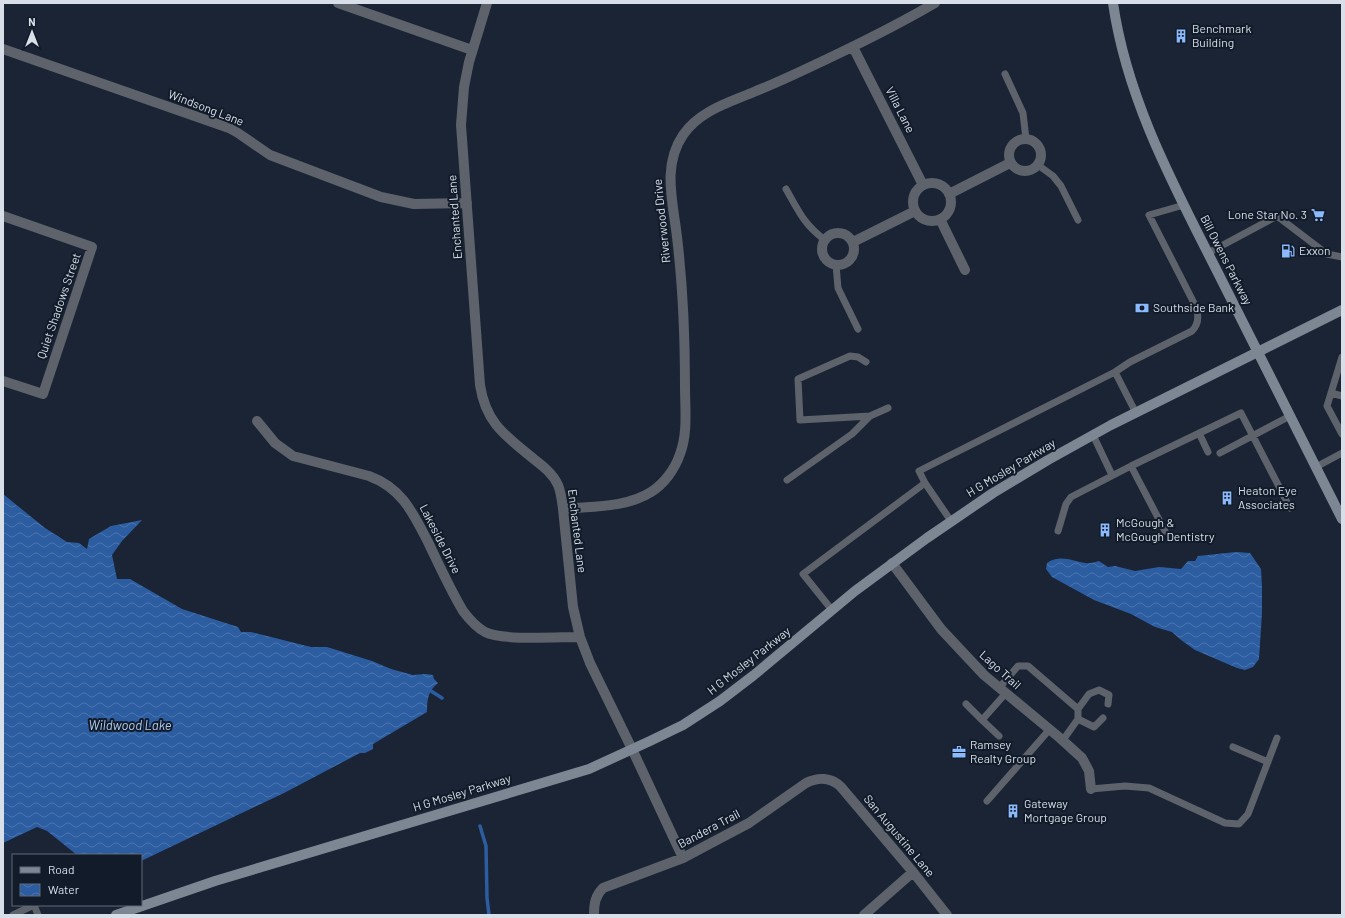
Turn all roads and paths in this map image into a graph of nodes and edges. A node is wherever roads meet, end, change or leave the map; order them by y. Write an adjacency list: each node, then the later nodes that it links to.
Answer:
1 (338, 3): 7 (street)
2 (487, 3): 7 (street, Enchanted Lane)
3 (935, 3): 5 (street, Riverwood Drive)
4 (1113, 3): 16 (main road, Bill Owens Parkway)
5 (853, 47): 12 (street, Villa Lane); 55 (street, Riverwood Drive)
6 (3, 49): 15 (street, Windsong Lane)
7 (472, 50): 15 (street, Enchanted Lane)
8 (1004, 74): 9 (lane)
9 (1026, 139): 10 (street); 11 (street)
10 (1010, 163): 11 (street); 14 (street)
11 (1038, 166): 20 (lane)
12 (923, 185): 14 (street); 17 (street)
13 (786, 189): 21 (lane)
14 (949, 194): 19 (street)
15 (467, 203): 55 (street, Enchanted Lane)
16 (1184, 205): 23 (main road, Bill Owens Parkway); 32 (lane)
17 (915, 211): 19 (street); 22 (street)
18 (3, 216): 34 (street, Quiet Shadows Street)
19 (940, 219): 26 (street)
20 (1078, 220)
21 (825, 240): 22 (street); 25 (street)
22 (853, 242): 25 (street)
23 (1208, 253): 24 (lane); 29 (main road, Bill Owens Parkway)
24 (1342, 257)
25 (836, 265): 28 (lane)
26 (965, 270)
27 (1342, 310): 29 (main road, H G Mosley Parkway)
28 (858, 329)
29 (1257, 352): 38 (main road, H G Mosley Parkway); 40 (main road, Bill Owens Parkway)
30 (1342, 357): 33 (lane)
31 (866, 362): 39 (lane)
32 (1115, 372): 38 (lane); 53 (lane)
33 (1339, 374): 35 (lane)
34 (3, 381)
35 (1331, 393): 36 (lane); 43 (lane)
36 (1342, 396)
37 (888, 408): 39 (lane)
38 (1136, 413): 44 (main road, H G Mosley Parkway)
39 (870, 416): 52 (lane)
40 (1290, 416): 45 (lane); 50 (main road, Bill Owens Parkway)
41 (258, 421): 62 (street, Lakeside Drive)
42 (1199, 432): 45 (lane); 46 (lane); 49 (lane)
43 (1342, 434)
44 (1093, 435): 51 (lane); 57 (main road, H G Mosley Parkway)
45 (1253, 435): 47 (lane); 54 (lane)
46 (1208, 452)
47 (1220, 453)
48 (1342, 453): 50 (lane)
49 (1131, 466): 51 (lane); 59 (lane)
50 (1316, 467): 56 (main road, Bill Owens Parkway)
51 (1112, 475): 58 (lane)
52 (787, 480)
53 (925, 483): 57 (lane); 61 (lane)
54 (1290, 508)
55 (563, 509): 62 (street, Enchanted Lane)
56 (1342, 518)
57 (951, 521): 60 (main road, H G Mosley Parkway)
58 (1058, 531)
59 (1165, 531)
60 (892, 563): 61 (main road, H G Mosley Parkway); 63 (street, Lago Trail)
61 (832, 610): 75 (main road, H G Mosley Parkway)
62 (580, 637): 75 (street, Enchanted Lane)
63 (1002, 691): 66 (lane); 69 (lane); 70 (street, Lago Trail)
64 (966, 704): 69 (lane)
65 (1108, 704): 66 (lane)
66 (1078, 709): 68 (lane)
67 (1103, 718): 68 (lane)
68 (1078, 719): 73 (lane)
69 (982, 720): 71 (lane)
70 (1050, 729): 73 (street, Lago Trail); 79 (lane)
71 (999, 736)
72 (1277, 738): 76 (lane)
73 (1063, 740): 78 (street, Lago Trail)
74 (1233, 747): 76 (lane)
75 (632, 749): 80 (street, Enchanted Lane); 84 (main road, H G Mosley Parkway)
76 (1268, 762): 78 (lane)
77 (826, 779): 80 (street, Bandera Trail); 81 (street, San Augustine Lane)
78 (1091, 789)
79 (987, 801)
80 (683, 858): 85 (street, Bandera Trail)
81 (913, 872): 86 (street); 87 (street, San Augustine Lane)
82 (32, 906): 83 (lane)
83 (13, 915)
84 (116, 915)
85 (594, 915)
86 (864, 915)
87 (947, 915)

